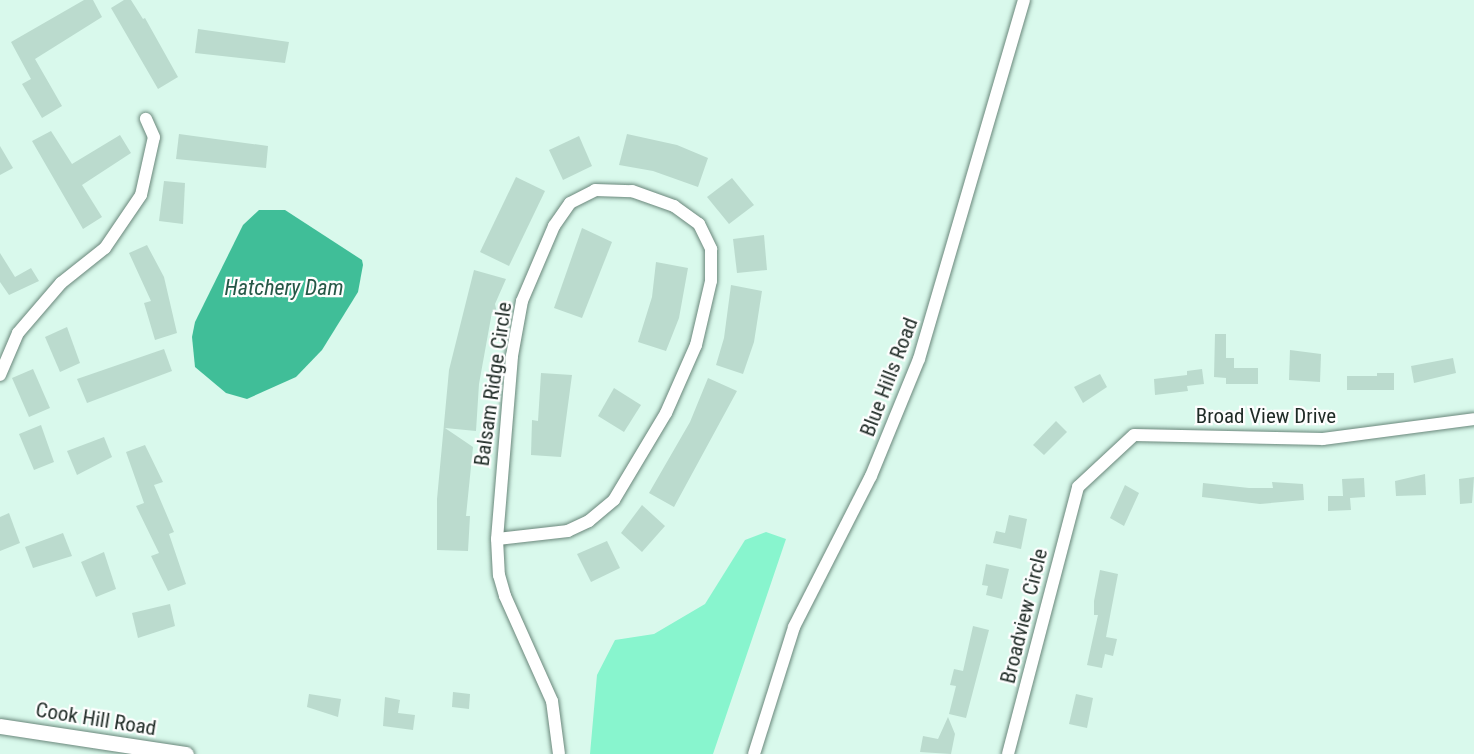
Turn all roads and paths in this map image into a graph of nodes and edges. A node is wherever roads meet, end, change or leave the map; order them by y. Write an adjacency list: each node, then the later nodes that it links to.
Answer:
1 (1024, 0): 10 (street, Blue Hills Road)
2 (146, 119): 3 (street)
3 (0, 375)
4 (1474, 419): 5 (street, Broad View Drive)
5 (1077, 487): 11 (street, Broadview Circle)
6 (497, 539): 6 (street, Balsam Ridge Circle); 9 (street, Balsam Ridge Circle)
7 (0, 726): 8 (street, Cook Hill Road)
8 (186, 754)
9 (559, 754)
10 (754, 754)
11 (1008, 754)

